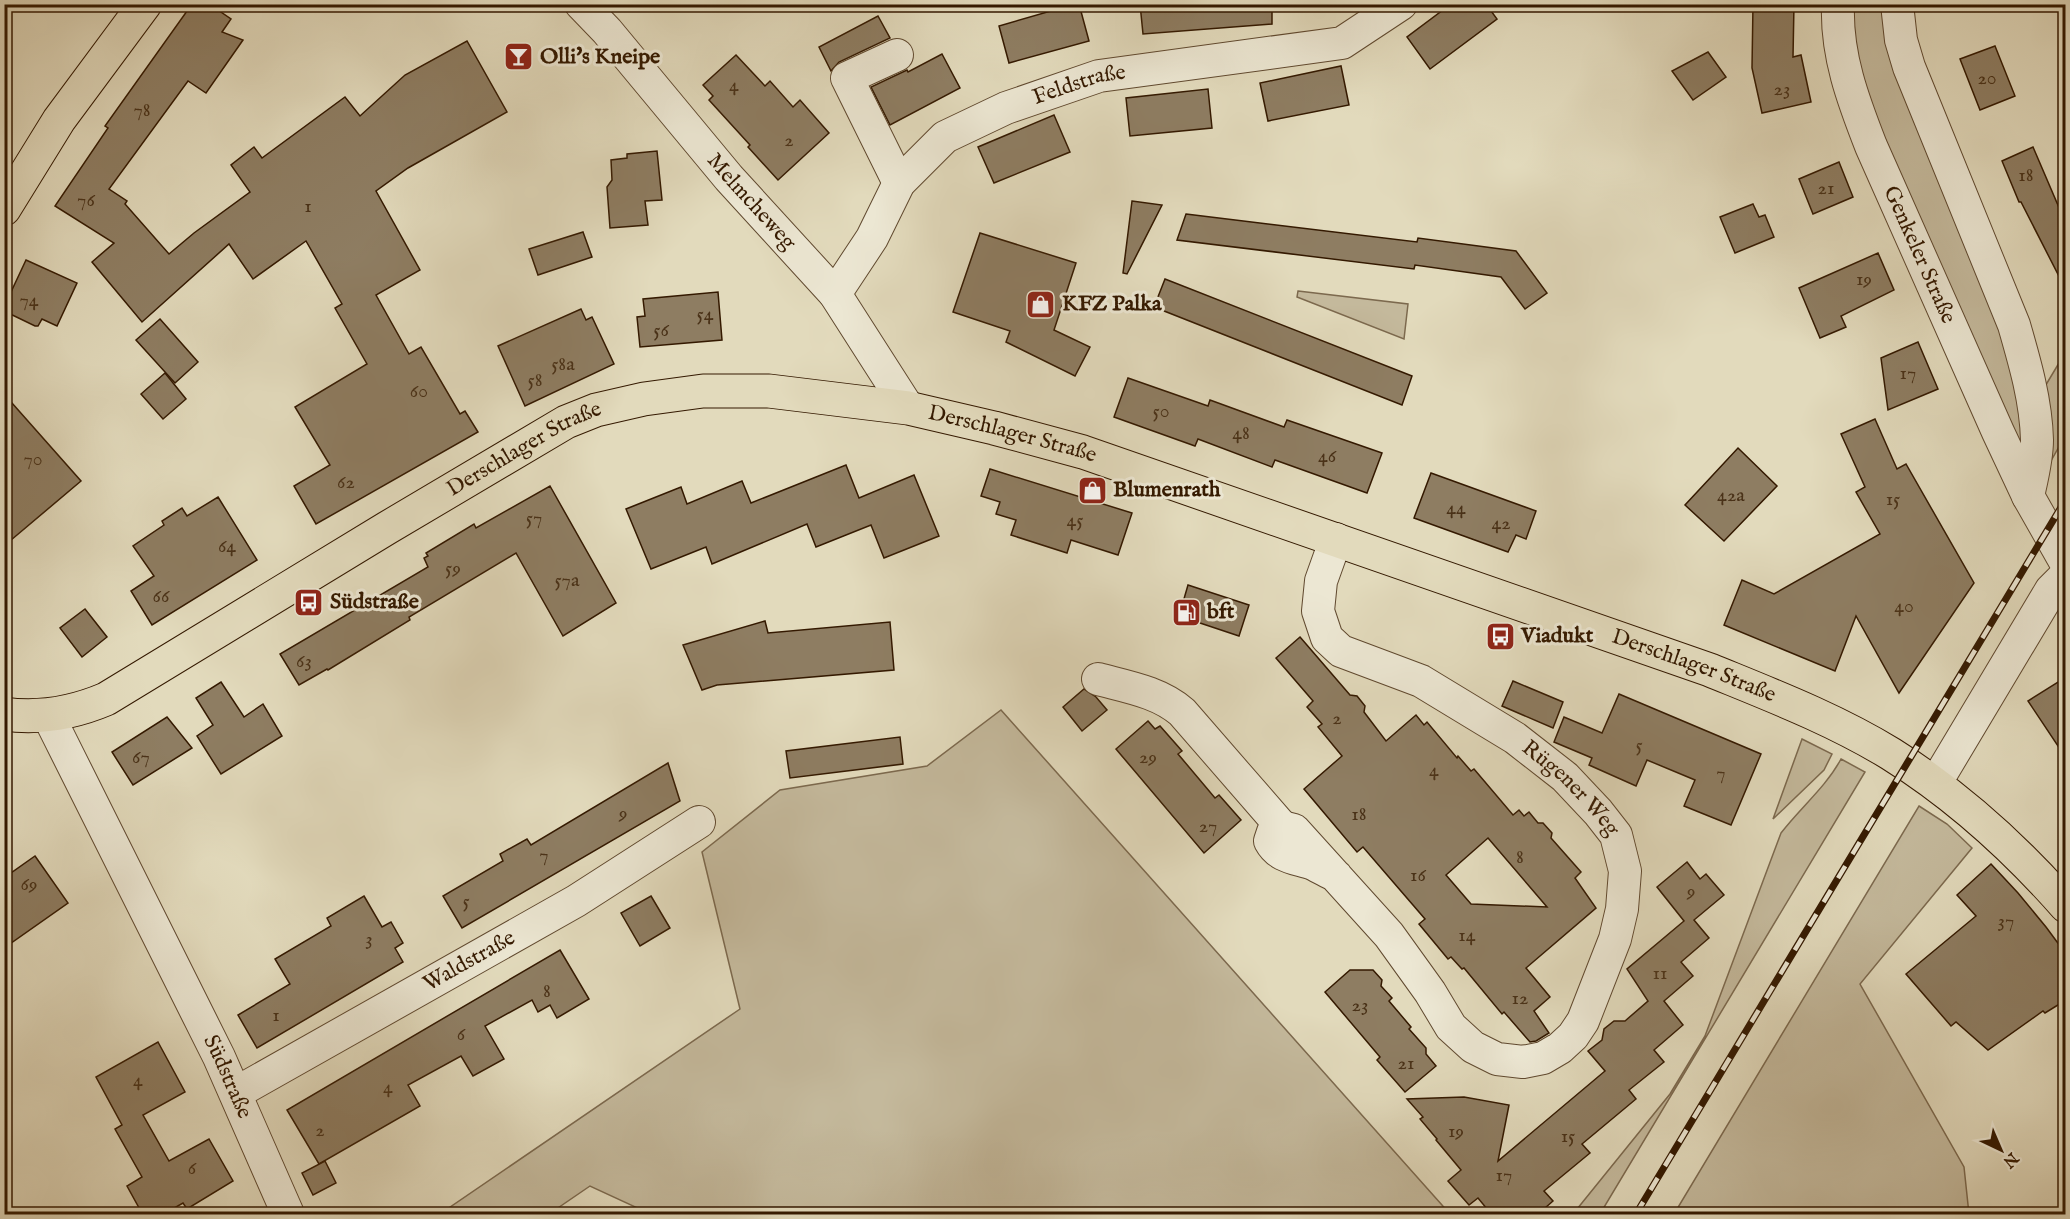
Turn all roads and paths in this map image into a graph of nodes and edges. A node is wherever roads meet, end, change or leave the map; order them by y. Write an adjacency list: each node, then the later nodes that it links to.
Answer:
1 (124, 4): 7 (main road)
2 (145, 4): 7 (main road)
3 (581, 4): 11 (street, Melmcheweg)
4 (1401, 4): 9 (street, Feldstraße)
5 (1838, 4): 13 (street, Genkeler Straße)
6 (1897, 4): 13 (street)
7 (110, 51): 10 (main road)
8 (897, 55): 9 (street)
9 (899, 183): 11 (street, Feldstraße)
10 (4, 208)
11 (835, 294): 12 (street, Melmcheweg)
12 (908, 408): 14 (main road, Derschlager Straße); 19 (main road, Derschlager Straße)
13 (2028, 496): 15 (street, Genkeler Straße)
14 (1335, 539): 17 (street, Rügener Weg); 20 (main road, Derschlager Straße)
15 (2066, 563)
16 (2066, 575): 20 (street)
17 (1098, 679)
18 (4, 714): 19 (main road, Derschlager Straße)
19 (48, 716): 23 (street, Südstraße)
20 (1935, 784): 22 (main road, Derschlager Straße)
21 (699, 822): 23 (street, Waldstraße)
22 (2066, 906)
23 (236, 1093): 24 (street, Südstraße)
24 (288, 1215)

